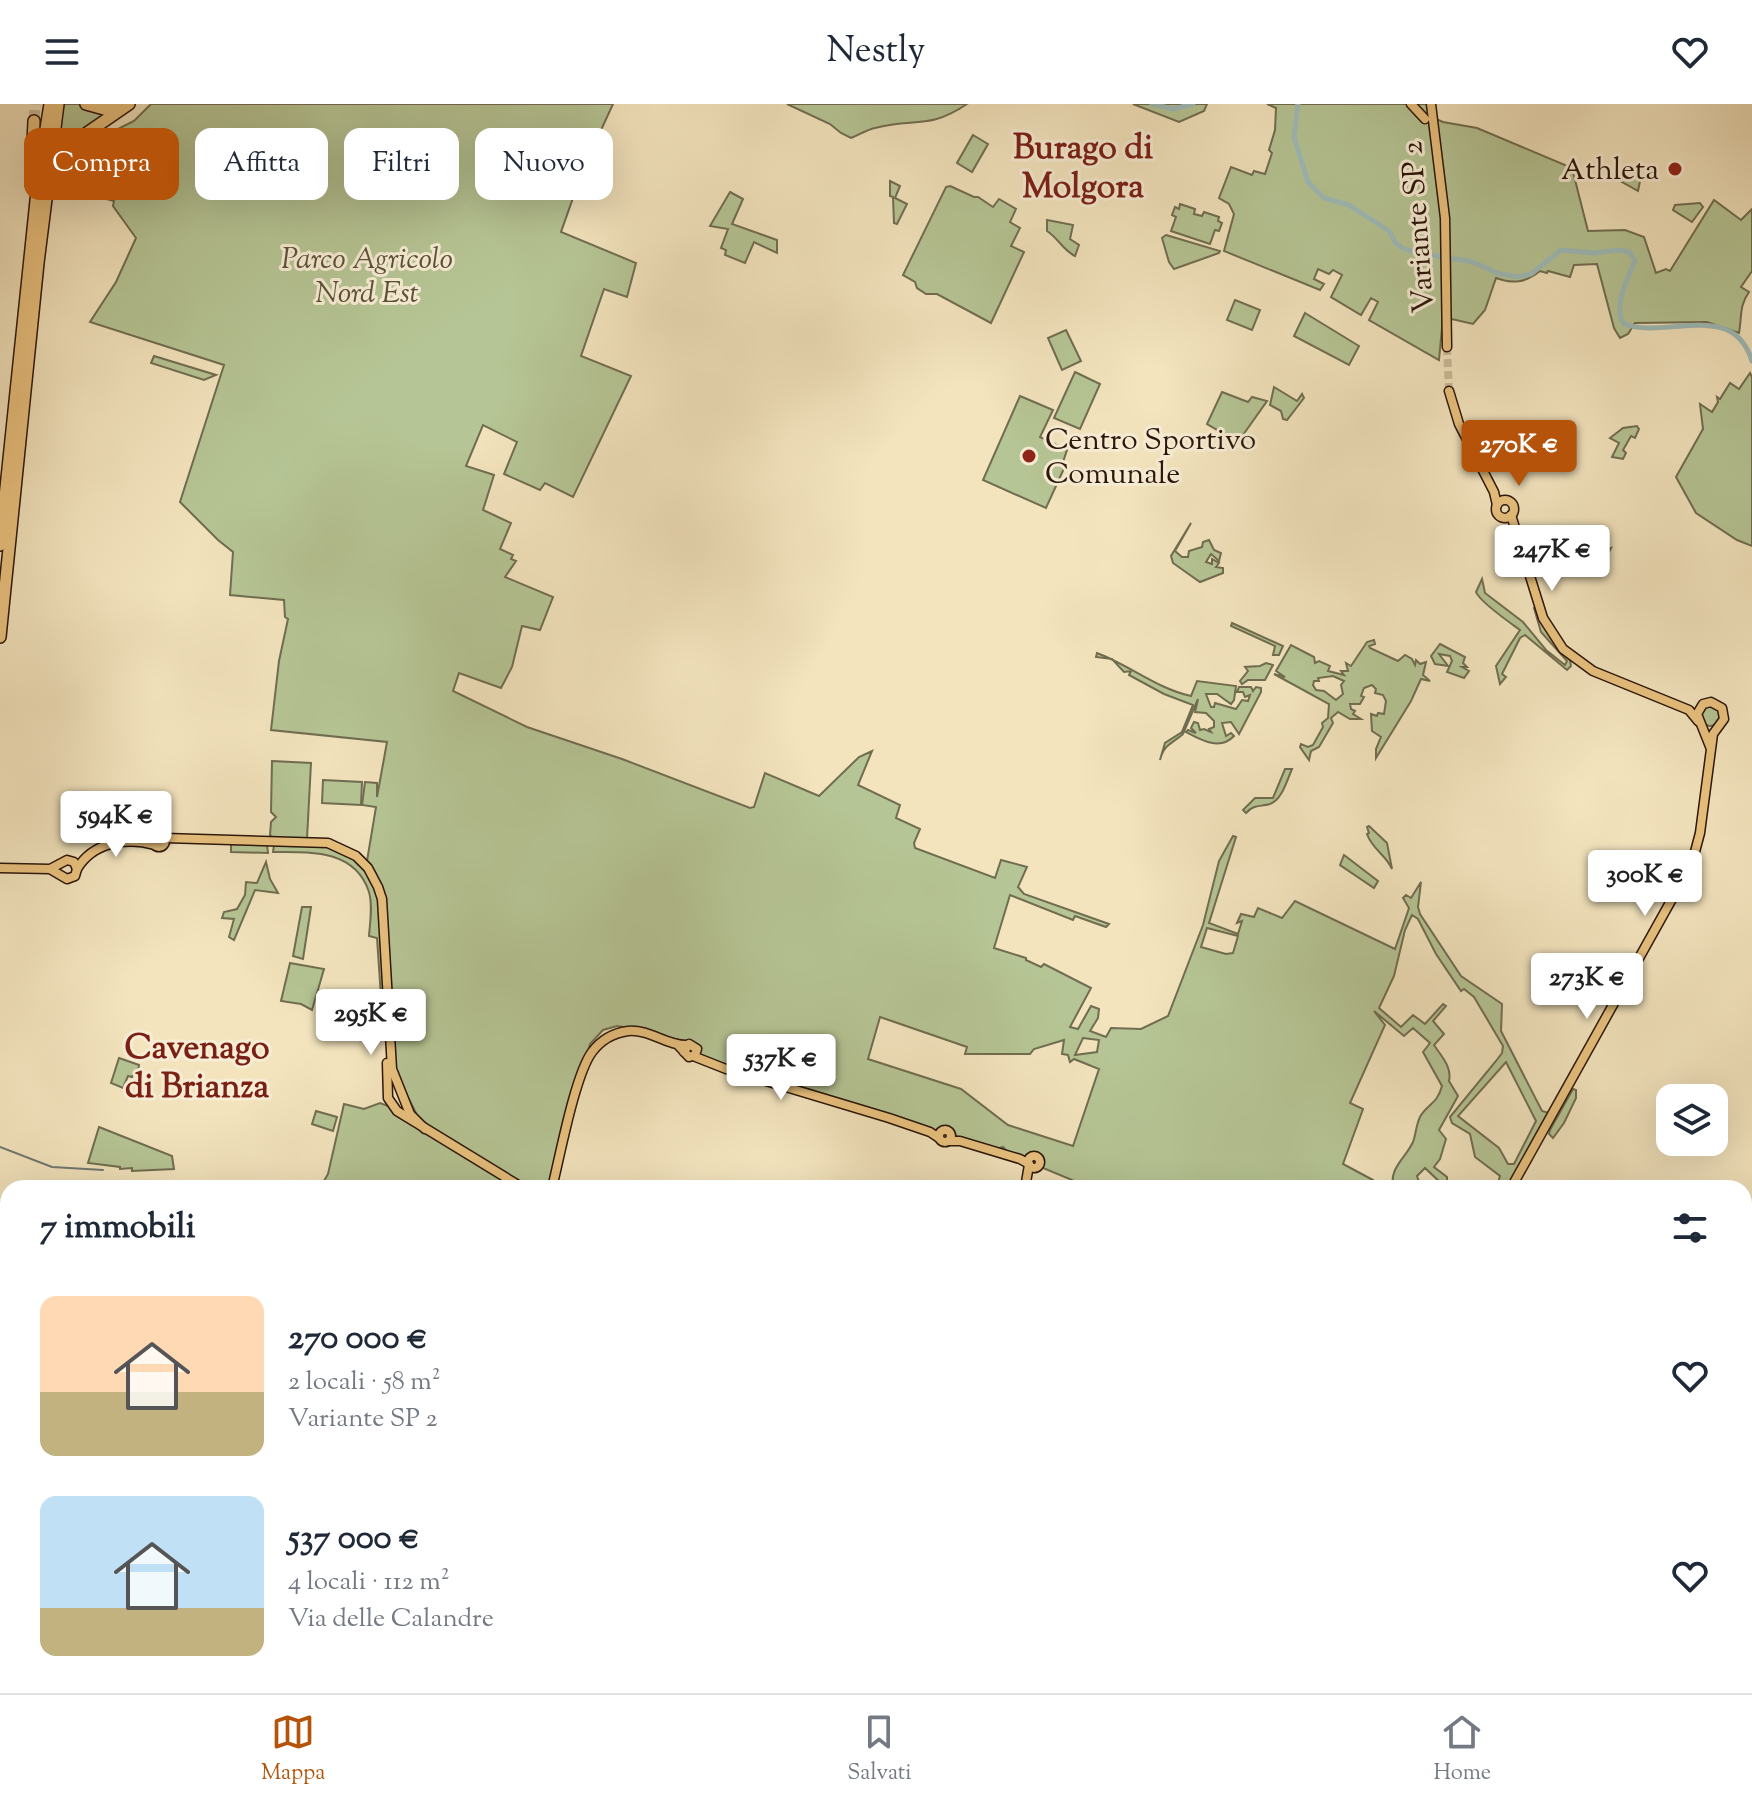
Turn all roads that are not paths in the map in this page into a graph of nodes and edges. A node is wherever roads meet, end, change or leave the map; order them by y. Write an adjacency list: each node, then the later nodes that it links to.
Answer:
1 (50, 104): 10 (highway)
2 (58, 104): 10 (highway)
3 (86, 104): 4 (highway)
4 (120, 104)
5 (129, 104): 10 (highway)
6 (1431, 104): 8 (main road, Variante SP 2)
7 (1407, 105): 8 (main road)
8 (1430, 117): 11 (main road, Variante SP 2)
9 (34, 121): 10 (highway)
10 (34, 263): 15 (highway); 16 (highway)
11 (1447, 347)
12 (1449, 391): 13 (main road)
13 (1500, 503): 14 (main road); 14 (main road)
14 (1508, 516): 18 (main road)
15 (0, 545)
16 (0, 637)
17 (1706, 702): 18 (main road); 19 (main road); 20 (main road)
18 (1677, 705): 19 (main road)
19 (1701, 724): 20 (main road); 21 (main road)
20 (1716, 728): 21 (main road)
21 (1711, 749): 34 (main road)
22 (75, 865): 24 (main road); 24 (main road); 25 (main road)
23 (0, 868): 24 (main road)
24 (59, 869)
25 (390, 1027): 26 (main road); 27 (main road)
26 (387, 1090): 27 (main road); 29 (main road)
27 (399, 1091): 28 (main road)
28 (405, 1101): 29 (main road); 30 (main road)
29 (393, 1107): 30 (main road)
30 (429, 1131): 31 (main road)
31 (510, 1180)
32 (554, 1180): 33 (main road)
33 (1027, 1180)
34 (1515, 1180)

